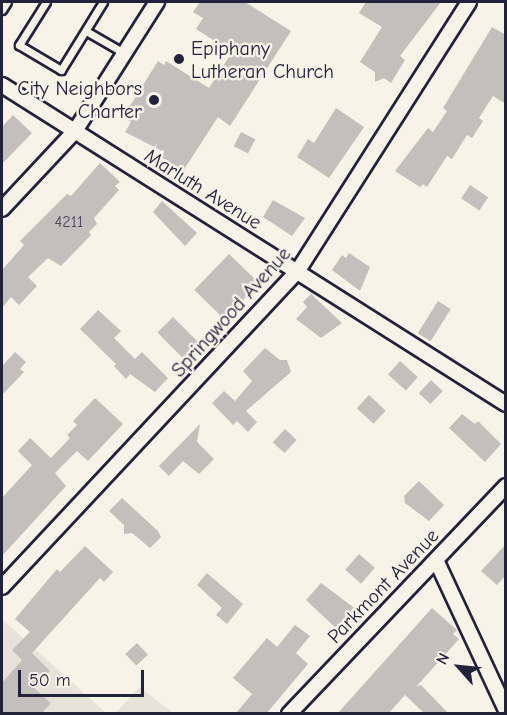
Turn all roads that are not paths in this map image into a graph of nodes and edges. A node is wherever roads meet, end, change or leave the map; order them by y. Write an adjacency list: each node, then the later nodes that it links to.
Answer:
1 (7, 2): 6 (lane)
2 (103, 2): 7 (lane)
3 (157, 2): 8 (street)
4 (469, 2): 12 (street, Springwood Avenue)
5 (43, 3): 7 (lane)
6 (2, 10)
7 (86, 31): 8 (lane)
8 (124, 53): 10 (street)
9 (2, 85): 10 (street, Marluth Avenue)
10 (75, 131): 11 (street); 12 (street, Marluth Avenue)
11 (2, 209)
12 (297, 272): 13 (street, Marluth Avenue); 16 (street, Springwood Avenue)
13 (506, 404)
14 (506, 486): 15 (street, Parkmont Avenue)
15 (436, 560): 17 (street); 18 (street, Parkmont Avenue)
16 (2, 587)
17 (506, 710)
18 (289, 714)

